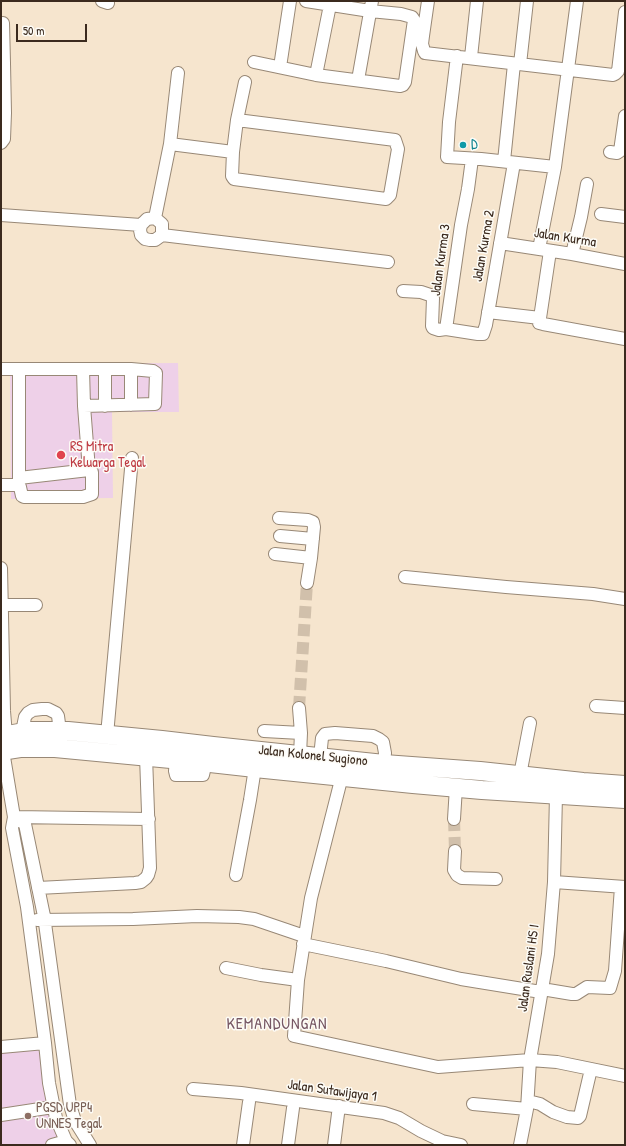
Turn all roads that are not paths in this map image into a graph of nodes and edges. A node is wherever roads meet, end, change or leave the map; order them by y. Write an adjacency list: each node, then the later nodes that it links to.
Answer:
1 (290, 1): 16 (street)
2 (306, 1): 7 (street)
3 (428, 1): 11 (street)
4 (477, 1): 12 (street)
5 (527, 1): 15 (street, Jalan Kurma 2)
6 (577, 1): 17 (street)
7 (330, 5): 8 (street); 19 (street)
8 (371, 6): 20 (street); 20 (street)
9 (625, 12): 17 (street)
10 (4, 23): 14 (street)
11 (457, 56): 12 (street); 29 (street)
12 (472, 57): 15 (street)
13 (254, 62): 16 (street)
14 (2, 63): 22 (street)
15 (517, 64): 17 (street); 30 (street, Jalan Kurma 2)
16 (280, 68): 19 (street)
17 (568, 69): 31 (street)
18 (178, 73): 26 (street)
19 (316, 75): 20 (street)
20 (358, 80)
21 (245, 82): 24 (street)
22 (3, 113): 25 (street)
23 (625, 116): 28 (street)
24 (238, 120): 27 (street); 27 (street)
25 (1, 142)
26 (170, 144): 27 (street); 36 (street)
27 (233, 152)
28 (610, 152)
29 (472, 158): 30 (street); 47 (street, Jalan Kurma 3)
30 (509, 162): 31 (street); 39 (street, Jalan Kurma 2)
31 (555, 167): 40 (street)
32 (586, 184): 41 (street)
33 (601, 214): 35 (street)
34 (1, 215): 37 (street)
35 (625, 217)
36 (155, 218): 37 (street); 38 (street)
37 (141, 225): 38 (street)
38 (162, 235): 42 (street)
39 (500, 243): 40 (street, Jalan Kurma); 45 (street, Jalan Kurma 2)
40 (545, 250): 41 (street, Jalan Kurma); 46 (street)
41 (572, 254): 43 (street, Jalan Kurma)
42 (388, 262)
43 (625, 264)
44 (403, 291): 47 (street)
45 (488, 312): 46 (street); 47 (street, Jalan Kurma 2)
46 (540, 318): 48 (street)
47 (446, 329)
48 (625, 339)
49 (1, 369): 50 (street)
50 (19, 369): 51 (street); 59 (street)
51 (83, 369): 52 (street); 55 (street)
52 (105, 369): 53 (street); 56 (street)
53 (131, 369): 54 (street); 54 (street)
54 (131, 405): 56 (street)
55 (84, 406): 56 (street); 58 (street)
56 (105, 406)
57 (132, 458): 79 (street)
58 (89, 470): 59 (street); 59 (street)
59 (19, 482): 60 (street)
60 (1, 485)
61 (279, 518): 63 (street)
62 (280, 536): 63 (street)
63 (313, 539): 65 (street)
64 (275, 554): 65 (street)
65 (311, 558): 68 (street)
66 (1, 568): 70 (street)
67 (405, 577): 69 (street)
68 (307, 583)
69 (625, 599)
70 (2, 605): 71 (street); 72 (street)
71 (36, 605)
72 (2, 636): 80 (street)
73 (596, 706): 75 (street)
74 (299, 708): 78 (street)
75 (625, 708)
76 (530, 724): 86 (street)
77 (264, 731): 78 (street)
78 (302, 732): 83 (street)
79 (107, 735): 80 (highway, Jalan Kolonel Sugiono); 83 (highway, Jalan Kolonel Sugiono)
80 (6, 741): 81 (highway, Jalan Kolonel Sugiono); 92 (street)
81 (146, 756): 85 (highway, Jalan Kolonel Sugiono); 93 (street)
82 (320, 757): 83 (highway, Jalan Kolonel Sugiono); 84 (highway, Jalan Kolonel Sugiono); 84 (street)
83 (300, 764): 85 (highway, Jalan Kolonel Sugiono); 87 (highway, Jalan Kolonel Sugiono)
84 (384, 764): 86 (highway, Jalan Kolonel Sugiono)
85 (255, 768): 96 (street)
86 (520, 775): 88 (highway, Jalan Kolonel Sugiono)
87 (342, 776): 89 (highway, Jalan Kolonel Sugiono); 103 (street)
88 (625, 786)
89 (456, 787): 90 (highway, Jalan Kolonel Sugiono); 94 (street)
90 (556, 795): 91 (highway, Jalan Kolonel Sugiono); 98 (street, Jalan Ruslani HS I)
91 (625, 798)
92 (14, 817): 93 (street); 100 (street); 102 (street)
93 (149, 819): 100 (street)
94 (454, 819)
95 (455, 851): 97 (street)
96 (236, 875)
97 (496, 879)
98 (554, 882): 99 (street); 106 (street, Jalan Ruslani HS I)
99 (623, 887): 106 (street)
100 (38, 888): 101 (street)
101 (44, 919): 102 (street); 103 (street); 122 (street)
102 (28, 922): 107 (street)
103 (304, 940): 105 (street); 106 (street)
104 (226, 968): 105 (street)
105 (298, 980): 109 (street)
106 (542, 990): 109 (street, Jalan Ruslani HS I)
107 (45, 1043): 108 (street); 117 (street)
108 (1, 1047)
109 (530, 1060): 110 (street); 115 (street, Jalan Ruslani HS I)
110 (591, 1069): 111 (street); 115 (street)
111 (625, 1076)
112 (192, 1089): 116 (street, Jalan Sutawijaya 1)
113 (249, 1102): 123 (street)
114 (473, 1104): 115 (street)
115 (528, 1105): 127 (street, Jalan Ruslani HS I)
116 (339, 1106): 125 (street); 126 (street, Jalan Sutawijaya 1)
117 (53, 1107): 119 (street); 120 (street)
118 (293, 1108): 124 (street)
119 (1, 1115)
120 (68, 1143): 121 (street)
121 (52, 1145)
122 (90, 1145)
123 (243, 1145)
124 (288, 1145)
125 (334, 1145)
126 (461, 1145)
127 (520, 1145)

